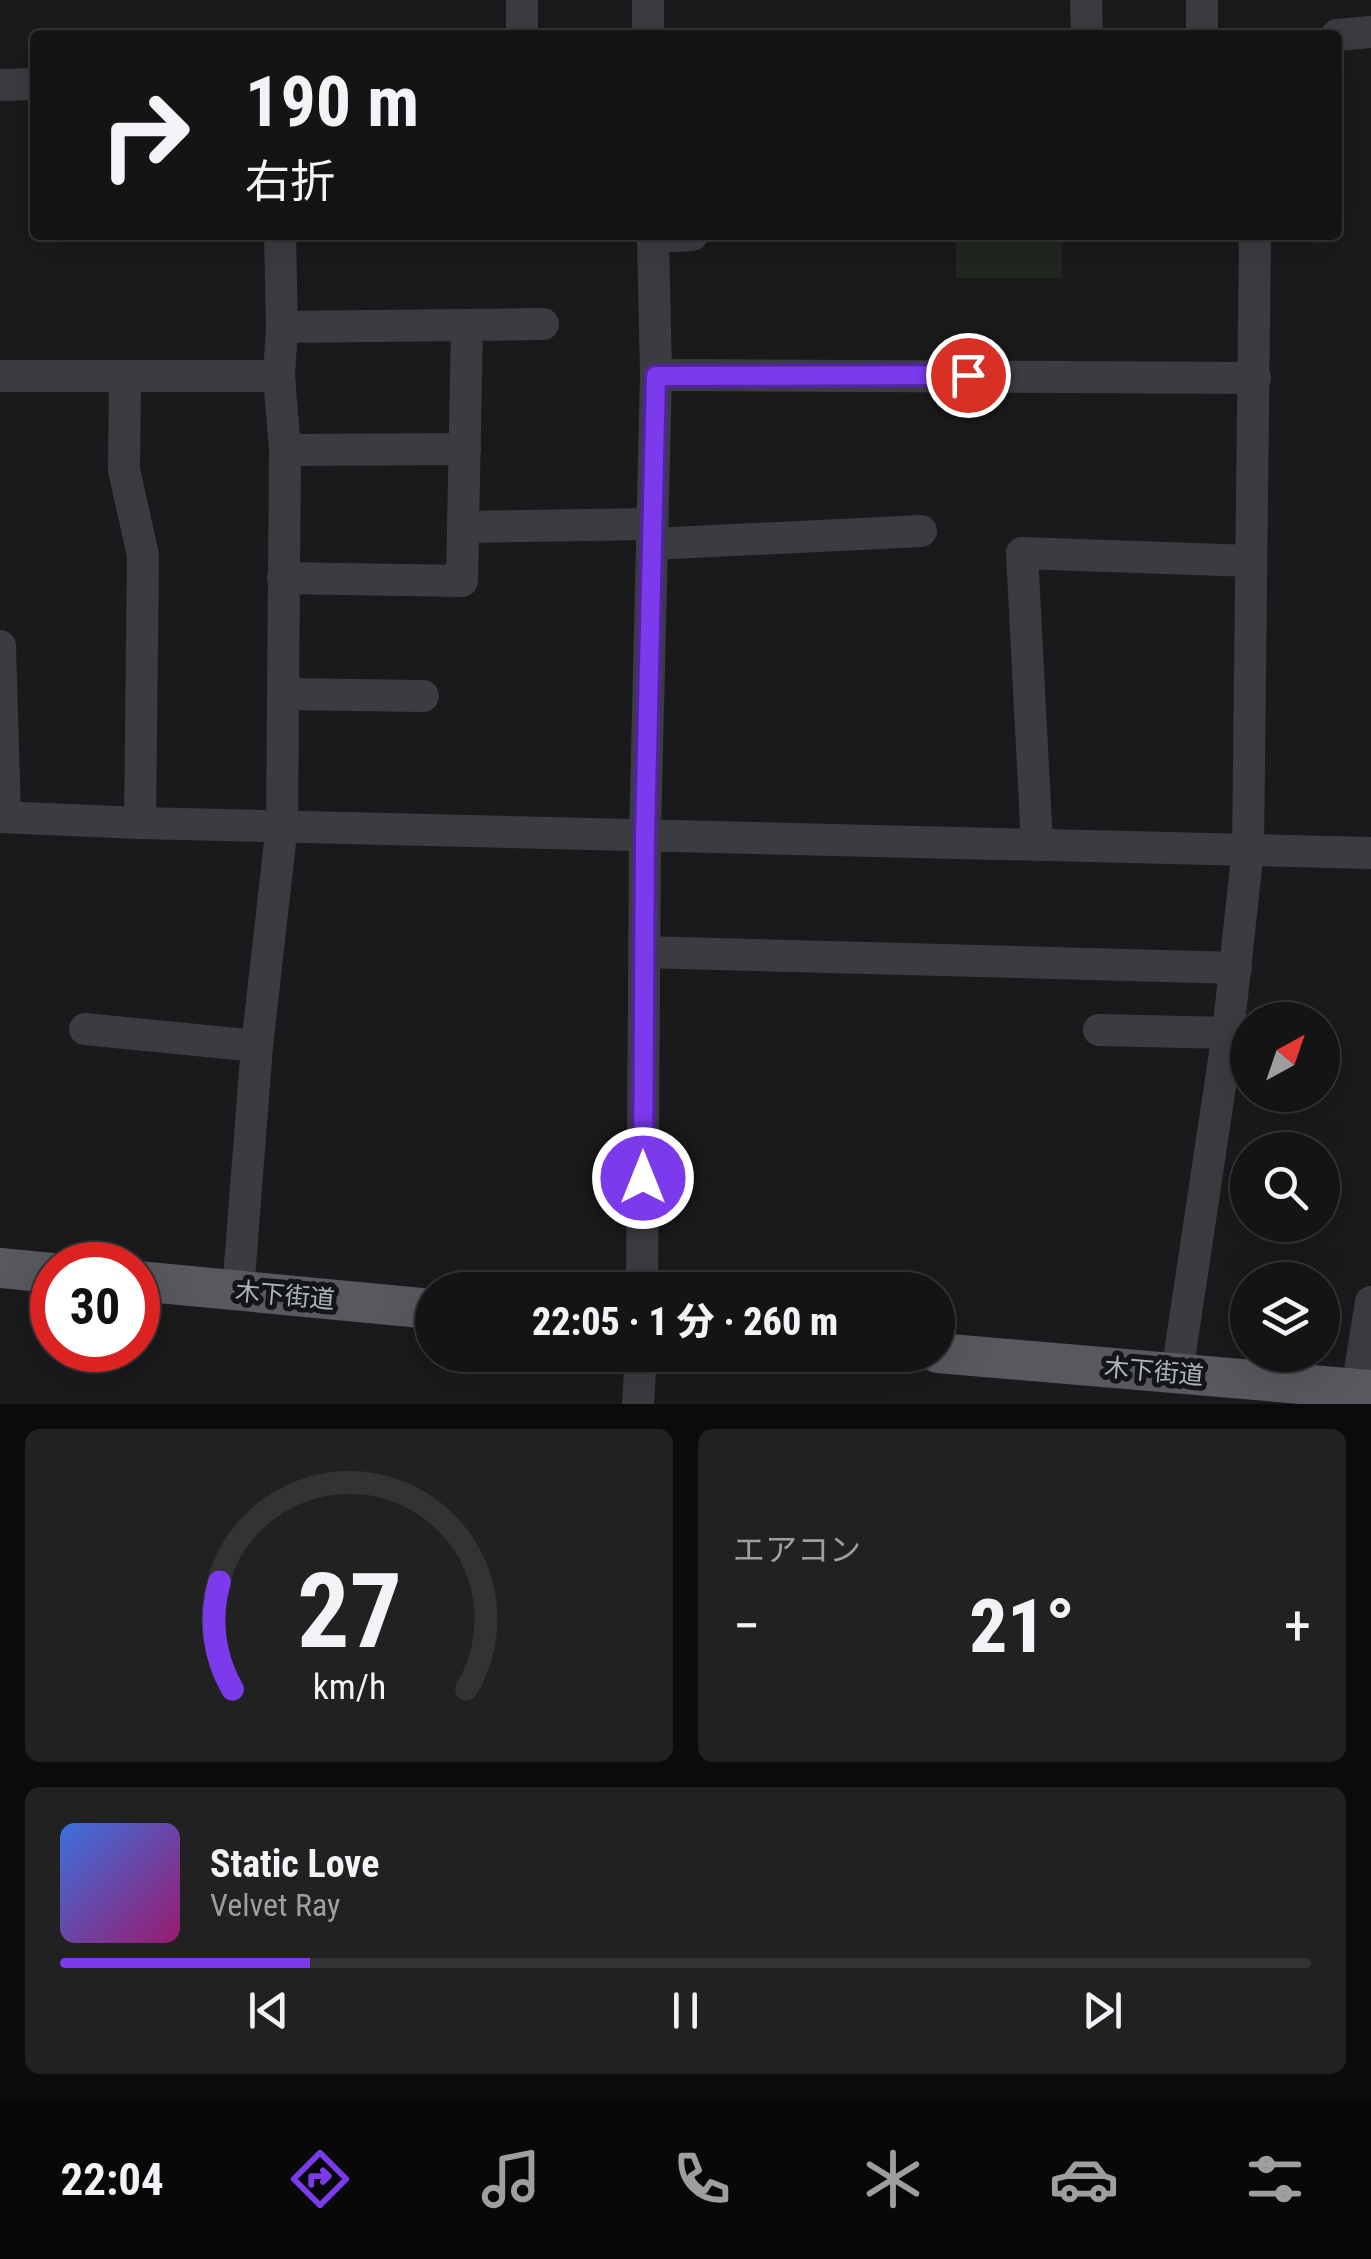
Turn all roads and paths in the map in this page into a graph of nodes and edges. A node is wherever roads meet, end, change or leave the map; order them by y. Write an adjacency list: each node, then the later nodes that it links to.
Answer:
1 (522, 0): 6 (street)
2 (648, 0): 7 (street)
3 (1086, 0): 8 (street)
4 (1202, 0): 9 (street)
5 (1370, 0): 10 (street)
6 (522, 30)
7 (648, 30)
8 (1086, 30)
9 (1202, 30)
10 (1371, 32): 11 (street)
11 (1342, 35)
12 (30, 84): 13 (street)
13 (0, 85)
14 (280, 240): 19 (street)
15 (653, 240): 23 (street)
16 (1255, 240): 24 (street)
17 (543, 324): 18 (street)
18 (467, 325): 19 (street); 25 (street)
19 (282, 327): 22 (street)
20 (0, 376): 21 (street)
21 (124, 376): 22 (street); 36 (street)
22 (278, 376): 26 (street)
23 (656, 376): 24 (street); 29 (street)
24 (1255, 378): 30 (street)
25 (465, 449): 26 (street); 27 (street)
26 (284, 450): 31 (street)
27 (464, 527): 29 (street); 31 (street)
28 (921, 532): 29 (street)
29 (652, 534): 38 (street)
30 (1251, 562): 39 (street); 40 (street)
31 (283, 578): 33 (street)
32 (0, 646): 35 (street)
33 (284, 694): 34 (street); 37 (street)
34 (424, 696)
35 (2, 817): 36 (street)
36 (140, 823): 37 (street)
37 (282, 825): 38 (street); 47 (street)
38 (645, 836): 39 (street); 42 (street)
39 (1037, 845): 40 (street)
40 (1248, 849): 41 (street); 43 (street)
41 (1371, 853)
42 (644, 952): 43 (street); 50 (street)
43 (1236, 968): 46 (street)
44 (84, 1029): 47 (street)
45 (1100, 1030): 46 (street)
46 (1228, 1033): 57 (street)
47 (257, 1046): 52 (street)
48 (0, 1268): 49 (main road)
49 (30, 1271)
50 (642, 1272)
51 (160, 1284): 52 (main road, 木下街道)
52 (238, 1291): 54 (main road, 木下街道)
53 (1371, 1302): 58 (street)
54 (415, 1307)
55 (955, 1354): 57 (main road, 木下街道)
56 (640, 1372): 59 (street)
57 (1176, 1372): 58 (main road, 木下街道)
58 (1364, 1389)
59 (638, 1404)

